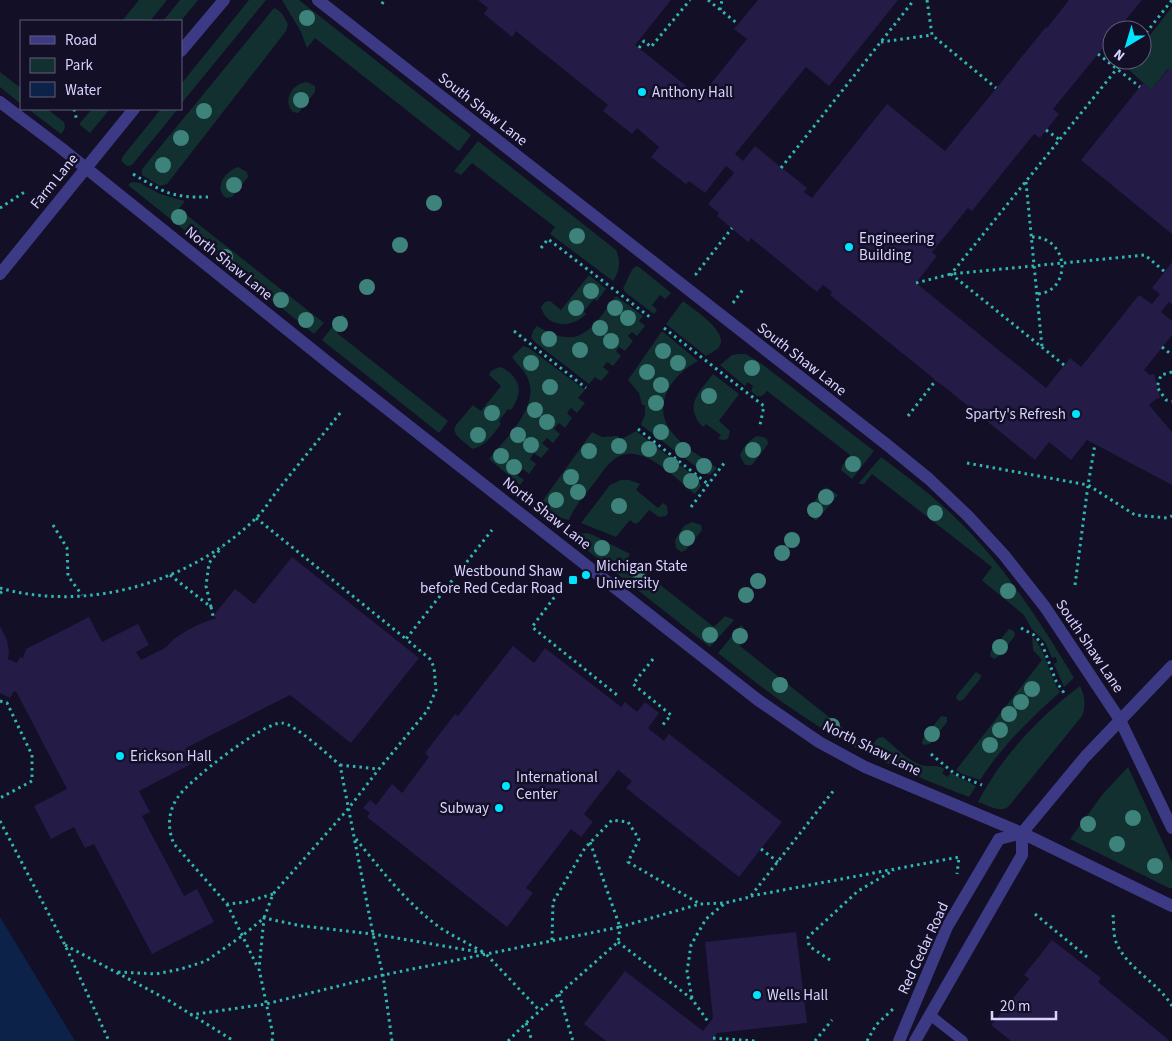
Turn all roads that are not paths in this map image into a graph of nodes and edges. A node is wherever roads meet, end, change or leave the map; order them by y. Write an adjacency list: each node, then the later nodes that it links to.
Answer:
1 (224, 0): 3 (street)
2 (318, 0): 9 (street, South Shaw Lane)
3 (182, 50)
4 (0, 102): 6 (street, North Shaw Lane)
5 (133, 110): 6 (street, Farm Lane)
6 (85, 168): 7 (street, Farm Lane); 11 (street, North Shaw Lane)
7 (0, 274)
8 (1172, 666): 9 (street)
9 (1120, 720): 10 (street, South Shaw Lane); 11 (street)
10 (1172, 828)
11 (1022, 833): 12 (street, North Shaw Lane); 13 (street); 14 (street, Red Cedar Road)
12 (1172, 906)
13 (930, 1015): 15 (street); 16 (lane)
14 (899, 1041)
15 (915, 1041)
16 (963, 1041)

